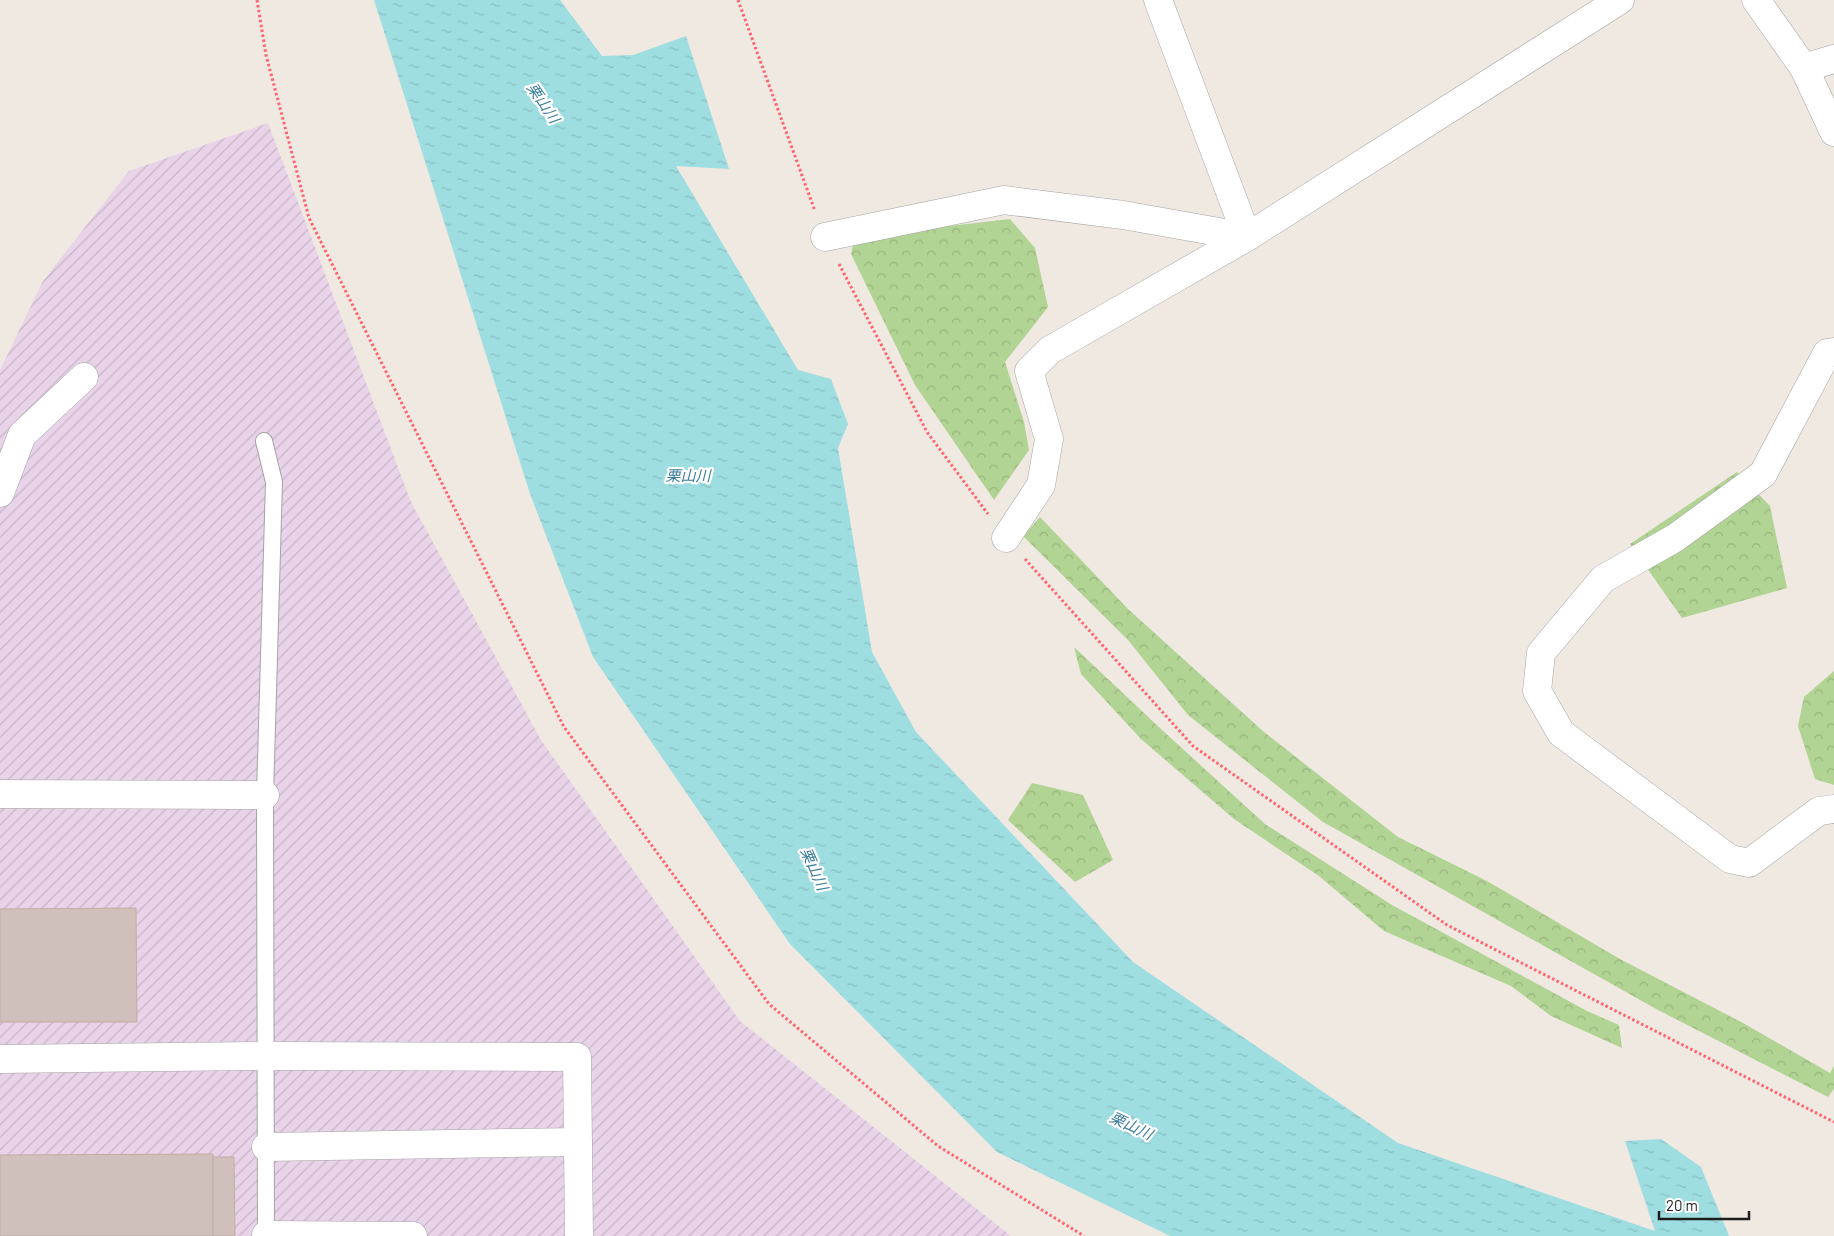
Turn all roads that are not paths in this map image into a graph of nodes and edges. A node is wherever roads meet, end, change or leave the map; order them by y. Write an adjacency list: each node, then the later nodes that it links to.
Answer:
1 (1158, 0): 7 (street)
2 (1620, 0): 7 (street)
3 (1756, 0): 5 (street)
4 (1834, 58): 5 (street)
5 (1804, 68): 6 (street)
6 (1834, 132)
7 (1247, 236): 8 (street); 13 (street)
8 (825, 237)
9 (1834, 352): 16 (street)
10 (84, 377): 12 (street)
11 (264, 441): 15 (lane)
12 (0, 493)
13 (1006, 538)
14 (0, 794): 15 (street)
15 (265, 795): 17 (lane)
16 (1834, 809)
17 (266, 1056): 18 (street); 19 (street); 20 (lane)
18 (0, 1059)
19 (578, 1142): 20 (street); 23 (street)
20 (266, 1147): 21 (lane)
21 (266, 1236): 22 (street)
22 (413, 1236)
23 (579, 1236)

